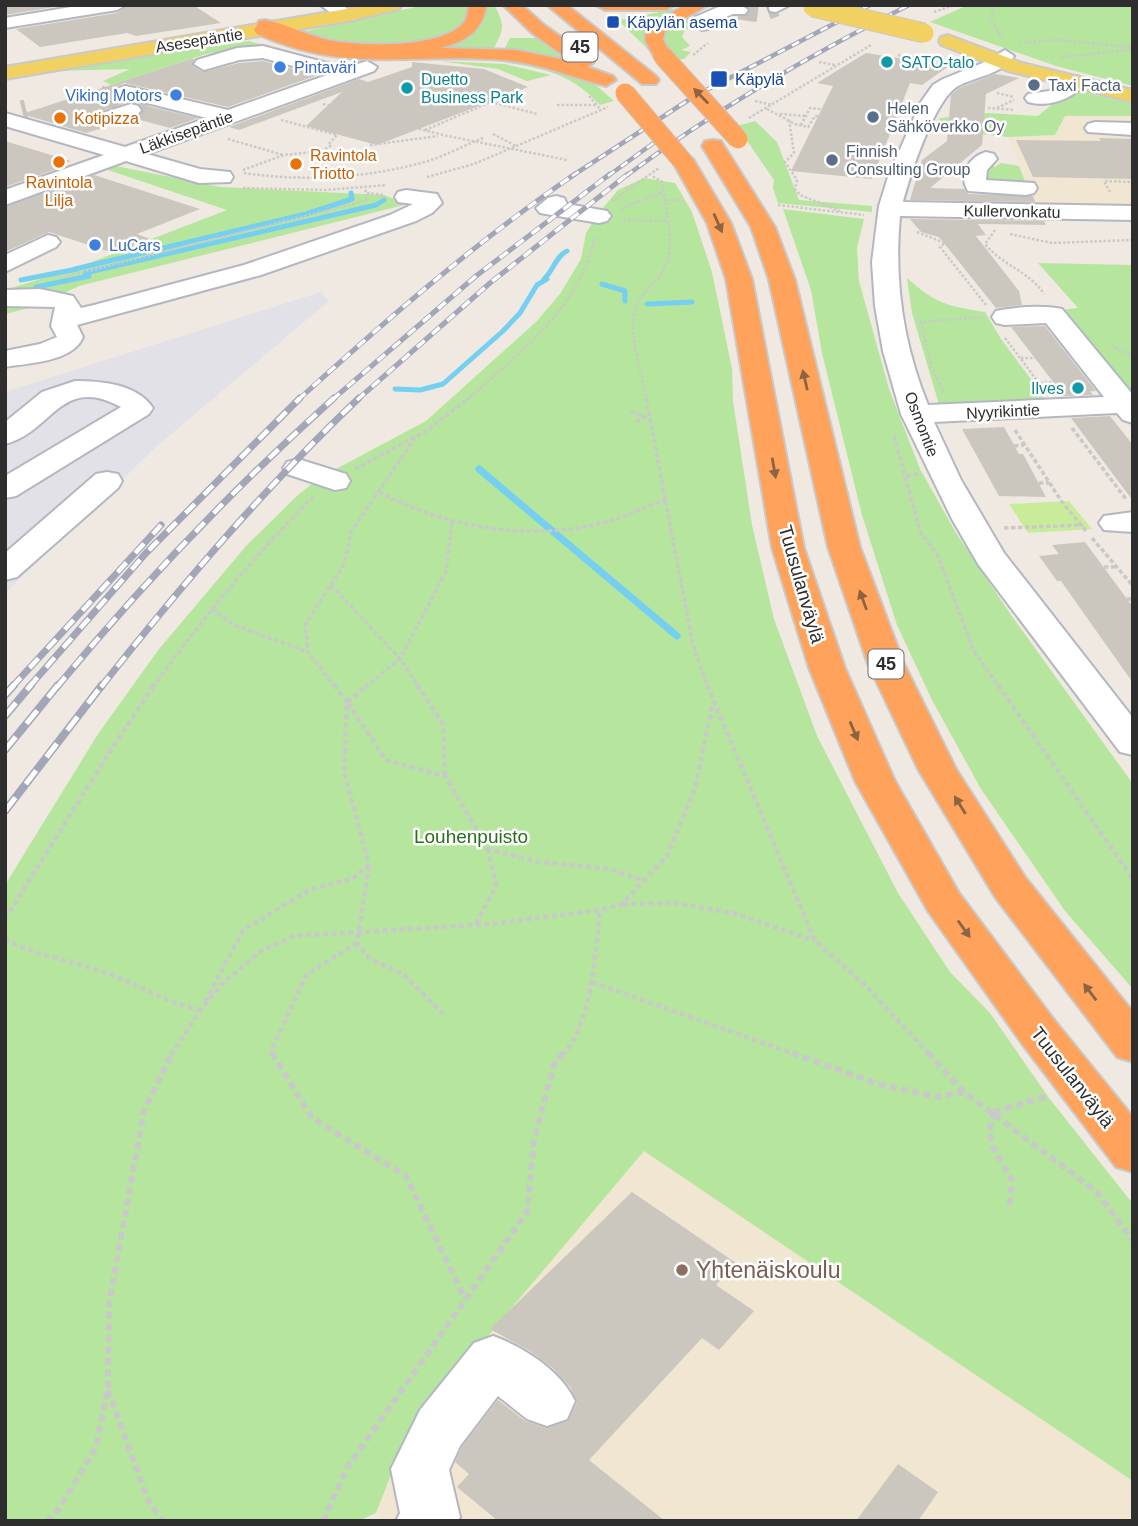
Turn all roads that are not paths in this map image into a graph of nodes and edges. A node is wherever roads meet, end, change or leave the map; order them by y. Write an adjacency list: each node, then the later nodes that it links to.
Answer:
1 (117, 5): 14 (street)
2 (391, 5): 13 (main road, Asesepäntie)
3 (478, 5): 16 (highway)
4 (512, 5): 22 (highway)
5 (529, 5): 23 (highway, Tuusulanväylä / 45)
6 (556, 5): 7 (highway, 45)
7 (570, 5)
8 (605, 5): 9 (highway)
9 (666, 5)
10 (699, 5): 42 (highway, one-way to 10, bridge)
11 (808, 6): 17 (main road, bridge)
12 (739, 10): 15 (street)
13 (340, 11): 16 (main road, Asesepäntie)
14 (5, 23)
15 (702, 25)
16 (270, 27): 19 (main road, Asesepäntie); 22 (highway)
17 (1001, 55): 20 (main road); 40 (street, Osmontie)
18 (367, 67): 21 (street, Läkkisepäntie)
19 (5, 70)
20 (1065, 72): 24 (main road); 25 (street)
21 (347, 74): 26 (street); 29 (street, Läkkisepäntie)
22 (606, 80): 23 (highway)
23 (625, 93): 61 (highway, Tuusulanväylä / 45, one-way to 61, bridge)
24 (1133, 96)
25 (1027, 98)
26 (146, 107): 28 (street); 29 (street)
27 (11, 115): 33 (street)
28 (103, 120)
29 (212, 125): 33 (street, Läkkisepäntie)
30 (1095, 128): 31 (street)
31 (1133, 129)
32 (705, 137): 42 (highway, 45)
33 (122, 155): 35 (street); 37 (street, Läkkisepäntie)
34 (985, 159): 39 (street)
35 (222, 177)
36 (396, 192): 47 (street)
37 (5, 198)
38 (556, 203): 41 (street)
39 (1121, 207): 40 (street, Kullervonkatu)
40 (879, 212): 52 (street, Osmontie)
41 (601, 214)
42 (771, 216): 60 (highway, 45, one-way to 42)
43 (48, 242): 44 (street)
44 (5, 265)
45 (5, 298): 47 (street)
46 (1008, 317): 51 (street)
47 (65, 320): 48 (street)
48 (5, 359)
49 (5, 374): 50 (street)
50 (57, 392): 53 (street); 57 (street)
51 (1130, 408): 52 (street, Nyyrikintie)
52 (904, 422): 59 (street, Osmontie)
53 (5, 435)
54 (298, 468): 56 (street)
55 (107, 481): 58 (street)
56 (335, 481)
57 (5, 489)
58 (5, 570)
59 (1133, 744)
60 (1133, 1045)
61 (1133, 1153)
62 (547, 1401): 63 (street)
63 (430, 1519)

